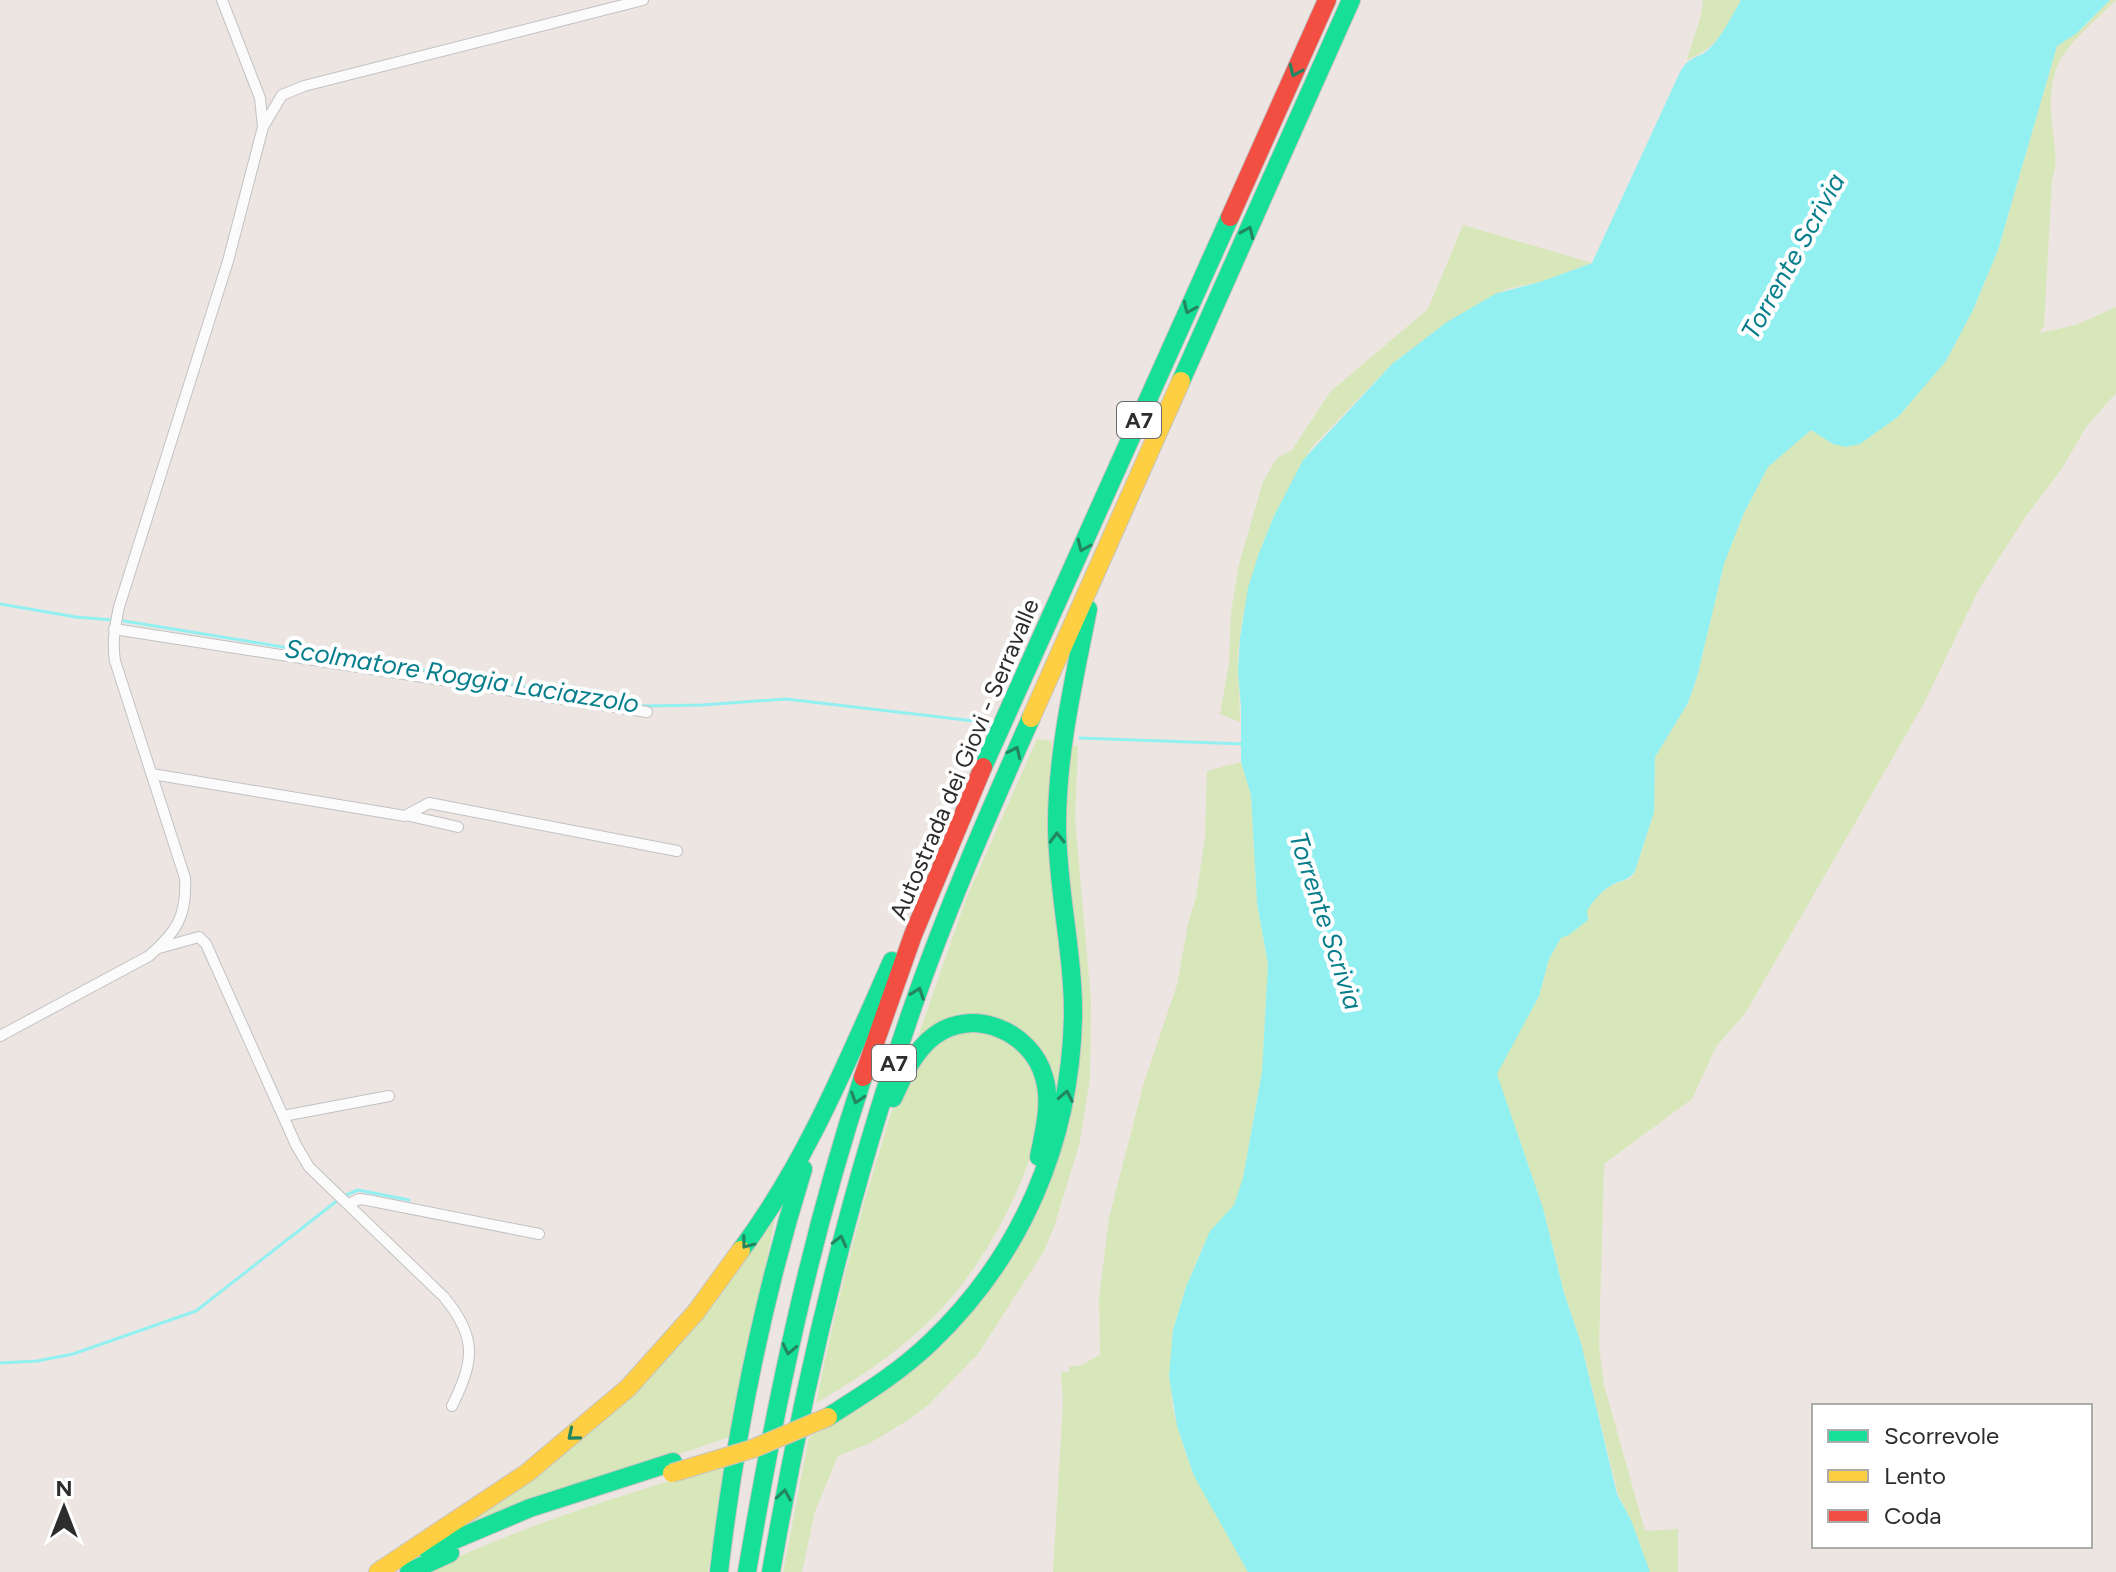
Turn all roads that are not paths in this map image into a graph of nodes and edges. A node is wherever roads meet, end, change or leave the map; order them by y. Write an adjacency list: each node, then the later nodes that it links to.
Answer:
1 (222, 0): 5 (street)
2 (643, 0): 5 (street)
3 (1327, 0): 12 (highway, Autostrada dei Giovi - Serravalle / A7, one-way to 12)
4 (1351, 0): 6 (highway, Autostrada dei Giovi - Serravalle / A7, one-way to 4)
5 (263, 127): 7 (street)
6 (1093, 579): 20 (highway, Autostrada dei Giovi - Serravalle / A7, one-way to 6); 23 (highway, one-way to 6)
7 (116, 622): 8 (street); 9 (street)
8 (647, 712)
9 (152, 774): 10 (street); 14 (street)
10 (410, 816): 11 (street); 13 (street)
11 (458, 827)
12 (952, 841): 18 (highway); 28 (highway, Autostrada dei Giovi - Serravalle / A7, one-way to 28)
13 (677, 851)
14 (158, 949): 15 (street); 17 (street)
15 (0, 1036)
16 (389, 1096): 17 (street)
17 (283, 1116): 19 (street)
18 (817, 1129): 25 (highway, one-way to 25); 27 (highway)
19 (349, 1204): 21 (street); 22 (street)
20 (850, 1204): 23 (highway); 29 (highway, Autostrada dei Giovi - Serravalle / A7, one-way to 20)
21 (539, 1234)
22 (452, 1406)
23 (826, 1412): 24 (highway)
24 (672, 1468): 25 (highway); 26 (highway)
25 (379, 1572)
26 (409, 1572)
27 (719, 1572)
28 (747, 1572)
29 (771, 1572)

